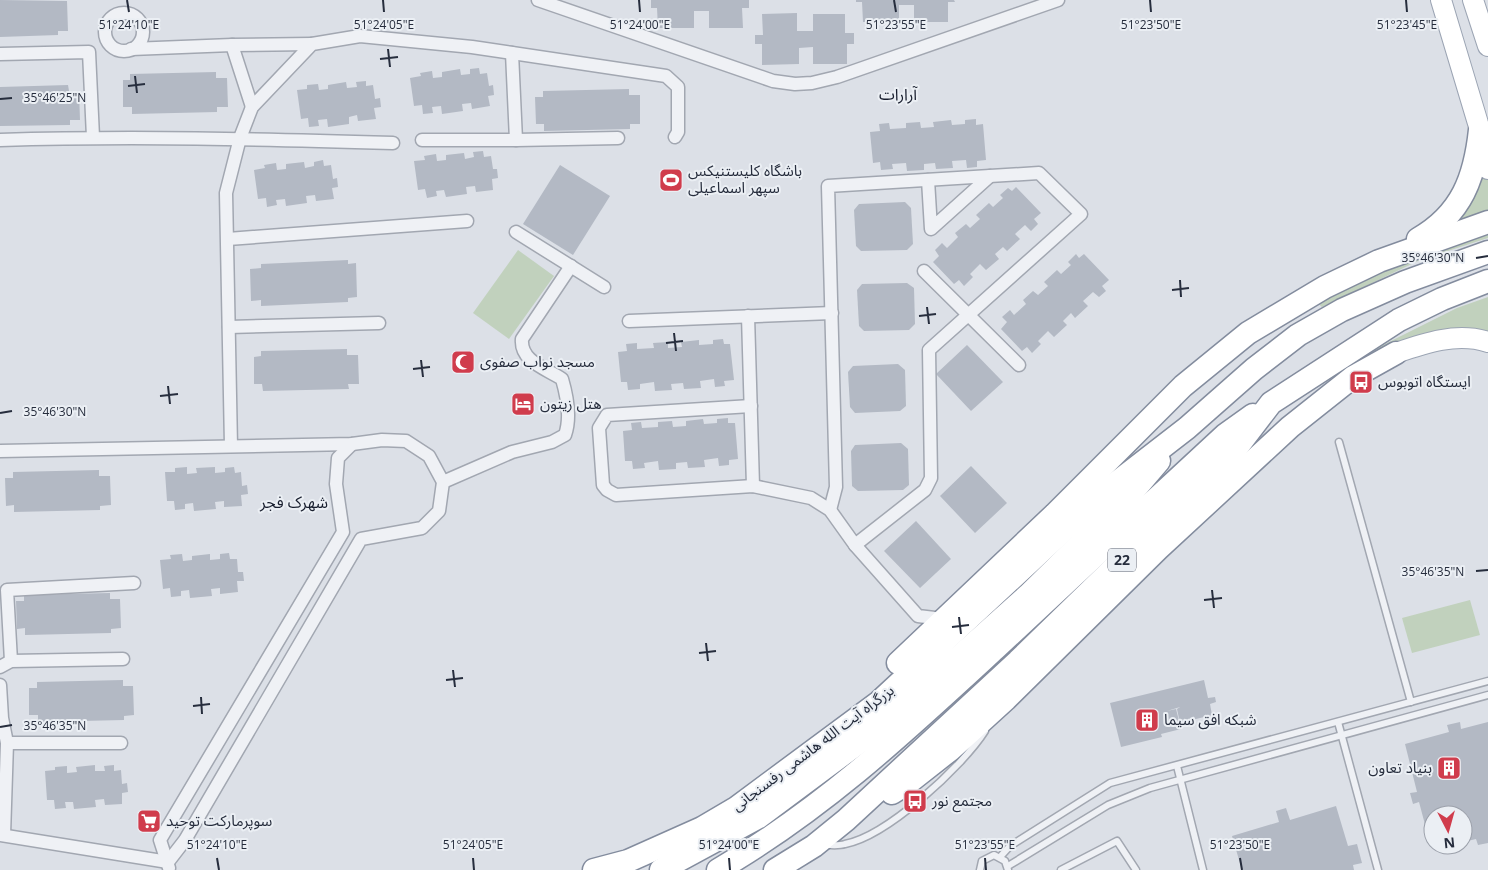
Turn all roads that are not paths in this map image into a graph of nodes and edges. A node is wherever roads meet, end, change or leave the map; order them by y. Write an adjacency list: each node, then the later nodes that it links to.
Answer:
1 (538, 0): 2 (street)
2 (1058, 0)
3 (1441, 0): 16 (main road)
4 (1454, 0): 15 (main road)
5 (1473, 0): 9 (main road)
6 (122, 6): 10 (street); 10 (street)
7 (312, 44): 8 (street); 12 (street); 14 (street)
8 (232, 45): 10 (street); 14 (street)
9 (1488, 46)
10 (124, 50): 11 (street)
11 (90, 52): 13 (street); 17 (street)
12 (512, 53): 18 (street); 23 (street)
13 (0, 54)
14 (252, 107): 19 (street)
15 (1488, 107)
16 (1480, 130): 25 (main road); 33 (highway)
17 (92, 137): 19 (street); 21 (street)
18 (675, 137)
19 (240, 138): 24 (street); 31 (street)
20 (618, 138): 23 (street)
21 (0, 140)
22 (422, 140): 23 (street)
23 (516, 140)
24 (393, 144)
25 (1488, 169)
26 (990, 176): 27 (street); 27 (street); 39 (street)
27 (928, 180): 38 (street)
28 (467, 221): 31 (street)
29 (1488, 222): 33 (highway)
30 (516, 232): 34 (street)
31 (228, 238): 43 (street)
32 (1488, 252): 44 (highway, بزرگراه آیت الله هاشمی رفسنجانی / 22)
33 (1379, 261): 55 (highway)
34 (571, 266): 37 (street); 56 (street)
35 (924, 271): 39 (street)
36 (1488, 281): 48 (highway, 22)
37 (604, 287)
38 (832, 313): 40 (street); 58 (street)
39 (968, 315): 47 (street); 59 (street)
40 (748, 316): 41 (street); 49 (street)
41 (629, 321)
42 (379, 323): 43 (street)
43 (229, 327): 53 (street)
44 (1298, 335): 50 (highway, بزرگراه آیت الله هاشمی رفسنجانی / 22); 55 (highway)
45 (1488, 342): 46 (main road)
46 (1396, 354): 69 (highway)
47 (1019, 365)
48 (1271, 403): 79 (highway, 22); 87 (highway, 22)
49 (751, 406): 57 (street); 57 (street)
50 (1187, 428): 76 (highway, بزرگراه آیت الله هاشمی رفسنجانی / 22); 86 (highway, بزرگراه آیت الله هاشمی رفسنجانی / 22)
51 (1339, 442): 70 (lane)
52 (352, 444): 53 (street); 56 (street); 83 (street)
53 (231, 446): 54 (street)
54 (0, 451)
55 (1103, 466): 62 (highway)
56 (443, 482): 83 (street)
57 (754, 486): 58 (street)
58 (830, 510): 59 (street)
59 (855, 545): 61 (street)
60 (134, 584): 65 (street)
61 (918, 616): 62 (street); 63 (street)
62 (943, 619): 63 (highway)
63 (908, 654): 76 (highway)
64 (123, 659): 65 (street)
65 (5, 664)
66 (1488, 680): 70 (lane)
67 (0, 684): 71 (street)
68 (1488, 695): 73 (lane)
69 (1006, 699): 79 (highway); 81 (lane)
70 (1411, 702): 72 (lane)
71 (1, 718): 74 (street)
72 (1338, 722): 73 (lane); 77 (lane)
73 (1342, 736): 78 (lane); 93 (lane)
74 (6, 743): 75 (street); 80 (street)
75 (121, 743)
76 (811, 753): 85 (highway, بزرگراه آیت الله هاشمی رفسنجانی / 22)
77 (1177, 766): 78 (lane); 82 (lane)
78 (1181, 779): 84 (lane); 92 (lane)
79 (846, 820): 81 (highway, 22)
80 (2, 835): 83 (street)
81 (814, 846): 88 (highway, 22)
82 (1000, 857): 84 (lane); 89 (lane)
83 (169, 866)
84 (1008, 868)
85 (594, 870)
86 (661, 870)
87 (718, 870)
88 (775, 870)
89 (980, 870)
90 (1061, 870): 91 (lane)
91 (1136, 870)
92 (1203, 870)
93 (1378, 870)

